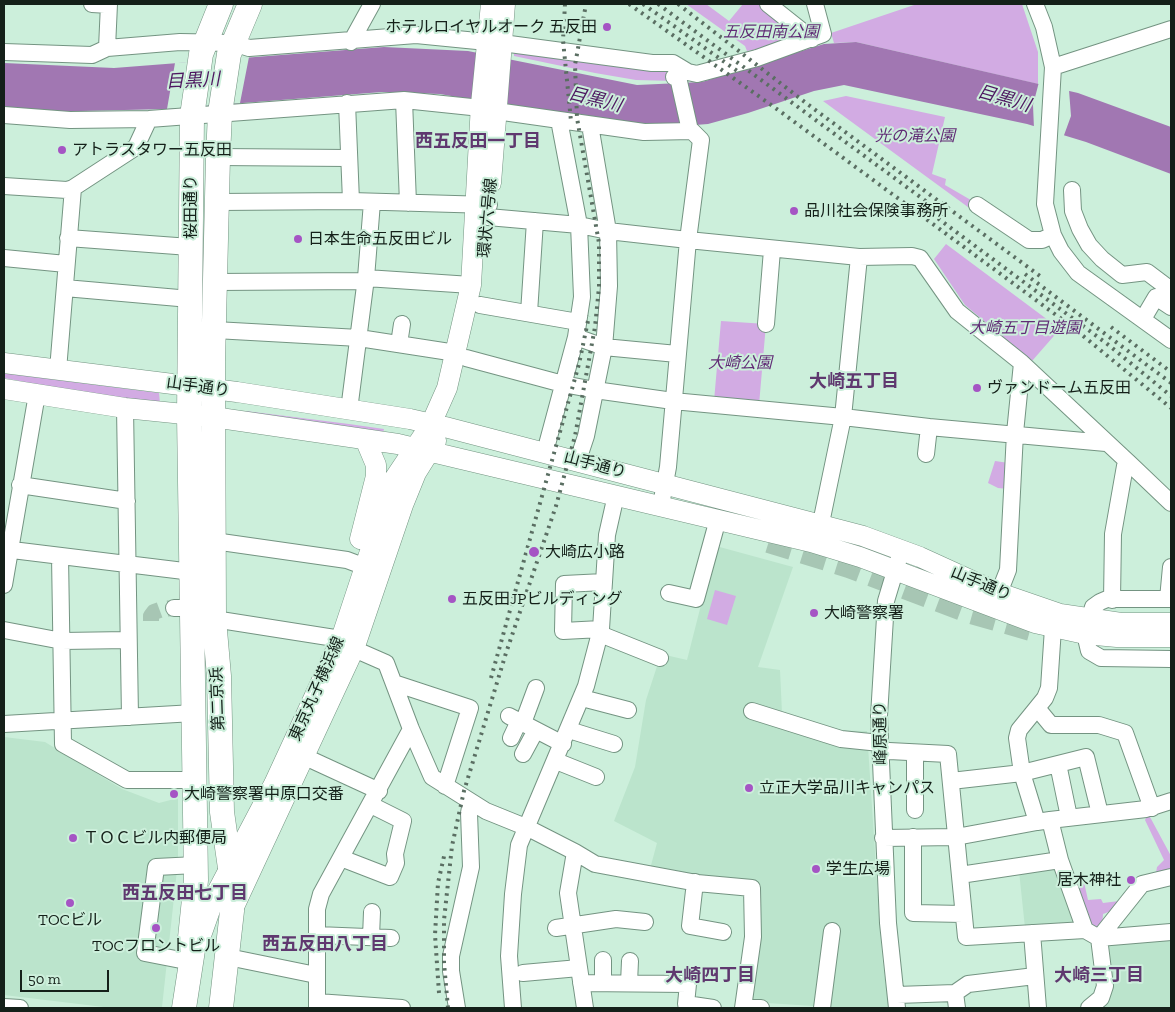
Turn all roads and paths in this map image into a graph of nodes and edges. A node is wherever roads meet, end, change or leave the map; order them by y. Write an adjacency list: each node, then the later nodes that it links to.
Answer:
1 (92, 4): 2 (street)
2 (109, 4): 15 (street)
3 (221, 4): 16 (highway, 桜田通り)
4 (250, 4): 17 (highway, 桜田通り)
5 (491, 4): 14 (main road, 環状六号線)
6 (505, 4): 14 (main road, 環状六号線)
7 (768, 4): 12 (street)
8 (816, 4): 12 (street)
9 (1035, 4): 19 (street)
10 (368, 5): 13 (street)
11 (1171, 29): 19 (street)
12 (812, 39): 14 (street)
13 (351, 42): 14 (street); 17 (street)
14 (494, 46): 23 (main road, 環状六号線)
15 (106, 48): 16 (street); 18 (street)
16 (203, 48): 17 (street); 26 (highway, 桜田通り)
17 (231, 49): 24 (highway, 桜田通り)
18 (4, 52)
19 (1053, 67): 45 (street)
20 (674, 77): 30 (street)
21 (404, 100): 22 (street); 23 (street); 39 (street)
22 (347, 103): 24 (street); 32 (street)
23 (489, 108): 28 (street); 41 (main road, 環状六号線)
24 (220, 113): 26 (street); 31 (highway, 桜田通り)
25 (4, 115): 27 (street)
26 (192, 116): 27 (street); 48 (highway, 桜田通り)
27 (149, 119): 34 (street)
28 (559, 120): 29 (street); 43 (street)
29 (590, 125): 44 (street); 47 (street)
30 (689, 126)
31 (218, 157): 32 (street); 37 (highway, 桜田通り)
32 (348, 158): 36 (street)
33 (4, 186): 34 (street)
34 (73, 188): 46 (street)
35 (1072, 190): 56 (street)
36 (351, 201): 37 (street); 38 (street)
37 (218, 202): 54 (highway, 桜田通り)
38 (372, 202): 39 (street); 53 (street)
39 (408, 203): 41 (street)
40 (977, 205): 45 (street)
41 (484, 209): 42 (street); 55 (main road, 環状六号線); 59 (main road, 環状六号線)
42 (535, 221): 43 (street); 61 (street)
43 (579, 225): 44 (street); 66 (street)
44 (608, 231): 47 (street); 70 (street)
45 (1053, 235): 62 (street)
46 (68, 238): 48 (street); 52 (street)
47 (688, 240): 49 (street); 71 (street)
48 (190, 247): 58 (highway, 桜田通り)
49 (772, 250): 50 (street); 64 (street)
50 (859, 257): 74 (street); 86 (street)
51 (4, 258): 52 (street)
52 (66, 264): 57 (street)
53 (365, 280): 54 (street); 55 (street); 67 (street)
54 (216, 282): 65 (highway, 桜田通り)
55 (471, 285): 72 (main road, 環状六号線)
56 (1166, 286)
57 (65, 288): 58 (street); 75 (street)
58 (190, 299): 77 (highway, 桜田通り)
59 (480, 305): 61 (street); 72 (main road, 環状六号線)
60 (1171, 308): 62 (street)
61 (529, 312): 66 (street)
62 (1143, 319): 68 (street)
63 (402, 324): 69 (street)
64 (766, 324)
65 (215, 330): 67 (street); 79 (highway, 桜田通り)
66 (577, 330): 70 (street); 76 (street)
67 (359, 338): 69 (street); 84 (street)
68 (1171, 340)
69 (399, 344): 72 (street)
70 (604, 347): 71 (street); 80 (street)
71 (677, 354): 82 (street)
72 (461, 355): 76 (street); 88 (main road, 環状六号線)
73 (4, 363): 75 (main road, 山手通り)
74 (1022, 364): 90 (street); 92 (street)
75 (58, 370): 77 (main road, 山手通り)
76 (563, 384): 80 (street); 94 (street)
77 (189, 386): 79 (main road, 山手通り); 85 (highway, 桜田通り)
78 (4, 389): 81 (main road, 山手通り)
79 (214, 389): 84 (main road, 山手通り); 87 (highway, 第二京浜)
80 (595, 390): 82 (street); 96 (street)
81 (37, 394): 83 (main road, 山手通り); 99 (street)
82 (673, 401): 86 (street); 98 (street)
83 (125, 408): 85 (main road, 山手通り); 101 (street)
84 (349, 410): 88 (main road, 山手通り)
85 (189, 415): 87 (main road, 山手通り); 114 (highway, 第二京浜)
86 (843, 417): 89 (street); 105 (street)
87 (213, 418): 91 (main road, 山手通り); 106 (highway, 第二京浜)
88 (438, 426): 93 (main road, 東京丸子横浜線); 94 (main road, 山手通り)
89 (928, 427): 90 (street); 95 (street)
90 (1015, 433): 92 (street); 118 (street)
91 (365, 439): 93 (main road, 山手通り); 111 (main road)
92 (1106, 443): 97 (street)
93 (422, 449): 100 (main road, 山手通り); 111 (main road, 東京丸子横浜線); 129 (main road, 東京丸子横浜線)
94 (545, 452): 96 (main road, 山手通り)
95 (926, 454)
96 (578, 460): 98 (main road, 山手通り)
97 (1128, 462): 102 (street); 120 (street)
98 (666, 484): 103 (street); 105 (main road, 山手通り)
99 (20, 485): 101 (street); 107 (street)
100 (616, 495): 103 (main road, 山手通り); 115 (street)
101 (127, 501): 110 (street)
102 (1171, 503)
103 (660, 505): 104 (main road, 山手通り)
104 (718, 519): 113 (main road, 山手通り); 117 (street)
105 (821, 523): 108 (main road, 山手通り)
106 (214, 541): 111 (street); 121 (highway, 第二京浜)
107 (7, 549): 109 (street); 116 (street)
108 (902, 549): 113 (street, 峰原通り); 118 (main road, 山手通り)
109 (60, 556): 110 (street); 127 (street)
110 (128, 564): 114 (street); 128 (street)
111 (363, 566): 129 (main road, 東京丸子横浜線)
112 (1171, 567): 119 (street)
113 (894, 570): 123 (main road, 山手通り); 147 (street, 峰原通り)
114 (192, 572): 138 (highway, 第二京浜)
115 (604, 582): 126 (street); 126 (street)
116 (4, 585)
117 (670, 593)
118 (999, 593): 122 (main road, 山手通り)
119 (1170, 599): 120 (street)
120 (1112, 600): 122 (street)
121 (214, 619): 129 (street); 156 (highway, 第二京浜)
122 (1087, 626): 123 (main road, 山手通り); 125 (main road, 山手通り); 131 (street)
123 (1053, 628): 135 (street)
124 (4, 630): 127 (street)
125 (1165, 630)
126 (600, 632): 130 (street); 134 (street)
127 (62, 640): 128 (street); 140 (street)
128 (128, 640): 139 (street)
129 (347, 644): 132 (street); 150 (main road, 東京丸子横浜線); 167 (main road, 東京丸子横浜線)
130 (660, 658)
131 (1171, 659)
132 (394, 683): 143 (street); 158 (street)
133 (536, 688): 141 (street)
134 (582, 698): 136 (street); 144 (street)
135 (1037, 708): 153 (street); 162 (street)
136 (628, 710)
137 (752, 711): 147 (street)
138 (194, 714): 139 (street); 155 (highway, 第二京浜)
139 (130, 717): 140 (street)
140 (63, 720): 142 (street); 155 (street)
141 (522, 723): 144 (street); 145 (street); 149 (street)
142 (4, 724)
143 (411, 729): 158 (street); 159 (street)
144 (566, 737): 146 (street); 151 (street)
145 (511, 738)
146 (614, 744)
147 (885, 747): 148 (street); 171 (street, 峰原通り)
148 (915, 752): 157 (street); 163 (street)
149 (523, 754)
150 (303, 756): 159 (street); 180 (main road, 東京丸子横浜線)
151 (556, 761): 154 (street); 168 (street)
152 (1058, 764): 153 (street); 164 (street); 165 (street)
153 (1022, 772): 157 (street); 166 (street)
154 (596, 777)
155 (195, 780): 175 (highway, 第二京浜)
156 (220, 781): 167 (main road); 176 (highway, 第二京浜)
157 (951, 781): 170 (street)
158 (445, 786): 161 (street)
159 (375, 798): 173 (street); 173 (street)
160 (1171, 801): 162 (street)
161 (471, 802): 168 (street); 213 (street)
162 (1152, 808): 164 (street)
163 (915, 810)
164 (1100, 814): 165 (street)
165 (1069, 817): 166 (street)
166 (1044, 821): 170 (street); 174 (street)
167 (253, 823): 176 (main road, 東京丸子横浜線)
168 (528, 828): 172 (street); 214 (street)
169 (914, 837): 170 (street); 171 (street); 182 (street)
170 (956, 837): 177 (street)
171 (883, 838): 204 (street, 峰原通り)
172 (575, 852): 179 (street); 184 (street)
173 (340, 858): 191 (street)
174 (1060, 860): 177 (street); 190 (street)
175 (196, 865): 194 (highway, 第二京浜); 194 (street)
176 (230, 868): 180 (highway, 第二京浜); 194 (main road, 東京丸子横浜線)
177 (960, 875): 182 (street)
178 (1171, 877): 190 (street)
179 (695, 882): 187 (street); 217 (street)
180 (232, 911): 197 (highway, 第二京浜)
181 (372, 912): 192 (street)
182 (963, 914): 189 (street)
183 (644, 922): 184 (street)
184 (573, 926): 185 (street); 200 (street)
185 (556, 928)
186 (832, 931): 218 (street)
187 (723, 932)
188 (1171, 932): 190 (street)
189 (1032, 933): 190 (street); 201 (street)
190 (1092, 934): 220 (street)
191 (318, 935): 192 (street); 199 (street)
192 (371, 937): 193 (street)
193 (391, 938)
194 (192, 956): 209 (highway, 第二京浜)
195 (603, 960): 202 (street)
196 (630, 961): 203 (street)
197 (226, 967): 199 (street); 210 (main road); 211 (highway, 第二京浜)
198 (524, 974): 200 (street)
199 (316, 975): 206 (street)
200 (580, 975): 202 (street); 215 (street)
201 (1035, 976): 205 (street); 219 (street)
202 (603, 983): 203 (street)
203 (629, 984): 216 (street)
204 (897, 1001): 205 (street)
205 (956, 1001)
206 (317, 1005): 212 (street)
207 (4, 1006): 208 (street)
208 (20, 1008)
209 (184, 1008)
210 (210, 1008)
211 (221, 1008)
212 (402, 1008)
213 (457, 1008)
214 (513, 1008)
215 (585, 1008)
216 (714, 1008)
217 (761, 1008)
218 (822, 1008)
219 (1038, 1008)
220 (1089, 1008)

